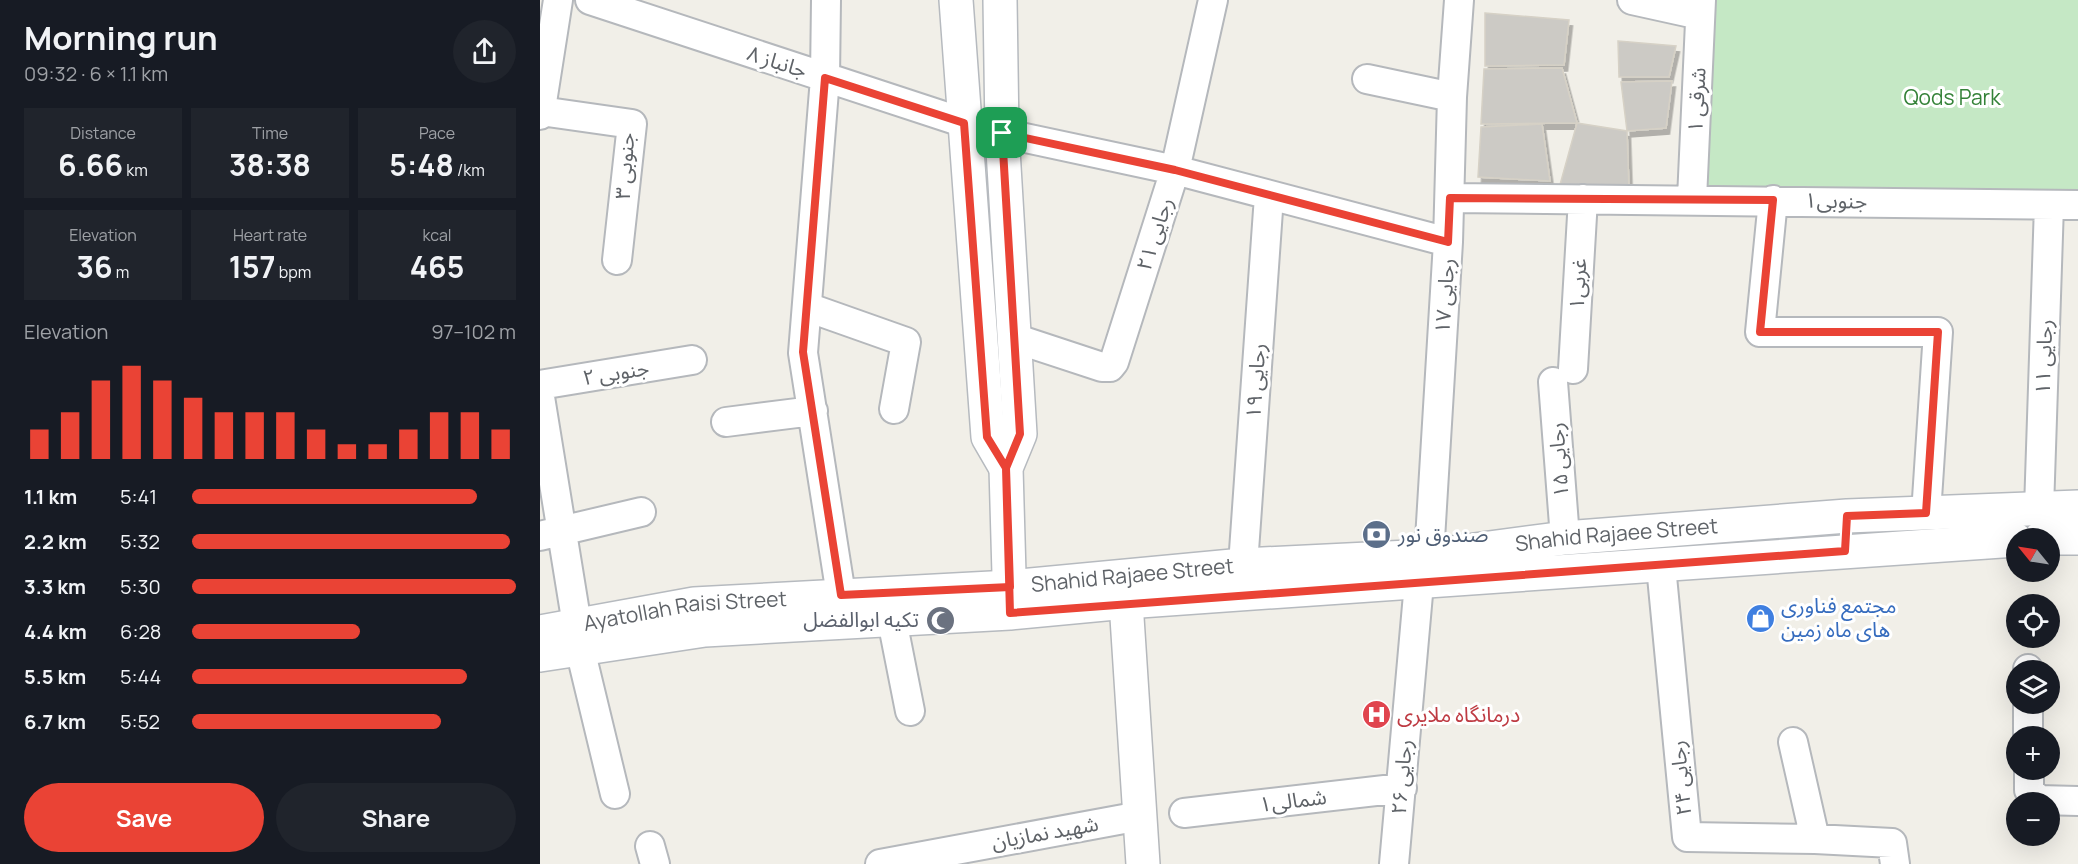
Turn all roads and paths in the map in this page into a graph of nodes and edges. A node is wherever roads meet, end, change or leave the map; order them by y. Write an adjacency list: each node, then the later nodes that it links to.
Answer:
1 (558, 0): 13 (street)
2 (590, 0): 10 (street, جانباز ۸)
3 (826, 0): 10 (street)
4 (956, 0): 14 (main road)
5 (1000, 0): 15 (main road)
6 (1214, 0): 16 (street, رجایی ۲۱)
7 (1459, 0): 12 (street, رجایی ۱۷)
8 (1632, 0): 9 (street)
9 (1701, 7): 20 (street, شرقی ۱)
10 (825, 78): 14 (street, جانباز ۸); 26 (street)
11 (1367, 79): 12 (street)
12 (1452, 97): 18 (street, رجایی ۱۷)
13 (540, 113): 25 (street, جنوبی ۳)
14 (964, 123): 35 (main road)
15 (1002, 133): 16 (street); 27 (main road)
16 (1175, 170): 17 (street); 27 (street, رجایی ۲۱)
17 (1269, 196): 24 (street); 46 (street, رجایی ۱۹)
18 (1450, 198): 19 (street, جنوبی۱); 24 (street, رجایی ۱۷)
19 (1583, 199): 20 (street, جنوبی۱); 29 (street, غربی۱)
20 (1692, 199): 21 (street, جنوبی۱)
21 (1773, 200): 22 (street, جنوبی۱); 38 (street)
22 (2049, 205): 23 (street, جنوبی۱); 40 (street, رجایی ۱۱)
23 (2078, 205)
24 (1448, 242): 48 (street, رجایی ۱۷)
25 (616, 260)
26 (807, 308): 32 (street); 33 (street)
27 (1014, 338): 35 (main road)
28 (692, 360): 30 (street, جنوبی ۲)
29 (1563, 375): 42 (street, رجایی ۱۵)
30 (540, 385)
31 (540, 397): 41 (street)
32 (894, 409)
33 (813, 411): 34 (street); 49 (street)
34 (726, 422)
35 (1006, 468): 50 (main road)
36 (2078, 507): 40 (main road, Shahid Rajaee Street)
37 (641, 512): 41 (street)
38 (1926, 513): 39 (main road, Shahid Rajaee Street); 40 (main road, Shahid Rajaee Street)
39 (1847, 516): 42 (main road, Shahid Rajaee Street); 45 (main road)
40 (2040, 524): 43 (main road, Shahid Rajaee Street)
41 (551, 533): 54 (street)
42 (1565, 538): 48 (main road, Shahid Rajaee Street)
43 (2078, 538)
44 (2006, 541): 45 (main road, Shahid Rajaee Street)
45 (1845, 551): 47 (main road, Shahid Rajaee Street)
46 (1243, 565): 48 (main road, Shahid Rajaee Street); 50 (main road, Shahid Rajaee Street)
47 (1661, 566): 48 (main road, Shahid Rajaee Street); 64 (street, رجایی ۲۴)
48 (1424, 569): 51 (main road, Shahid Rajaee Street); 59 (street, رجایی ۲۶)
49 (841, 595): 50 (main road, Ayatollah Raisi Street); 54 (main road, Ayatollah Raisi Street)
50 (1010, 600): 51 (main road, Shahid Rajaee Street); 52 (main road, Ayatollah Raisi Street)
51 (1126, 602): 63 (main road)
52 (892, 620): 54 (main road, Ayatollah Raisi Street); 56 (street)
53 (540, 632): 54 (main road, Ayatollah Raisi Street)
54 (578, 637): 55 (main road, Ayatollah Raisi Street); 60 (street)
55 (540, 656)
56 (910, 711)
57 (1793, 742): 64 (street)
58 (2029, 780): 61 (street)
59 (1402, 788): 62 (street, شمالی۱); 67 (street, رجایی ۲۶)
60 (615, 794)
61 (2078, 801)
62 (1184, 813)
63 (1140, 816): 65 (street, شهید نمازیان); 66 (main road)
64 (1815, 839): 68 (street, رجایی ۲۴)
65 (886, 863)
66 (1143, 864)
67 (1394, 864)
68 (1895, 864)

